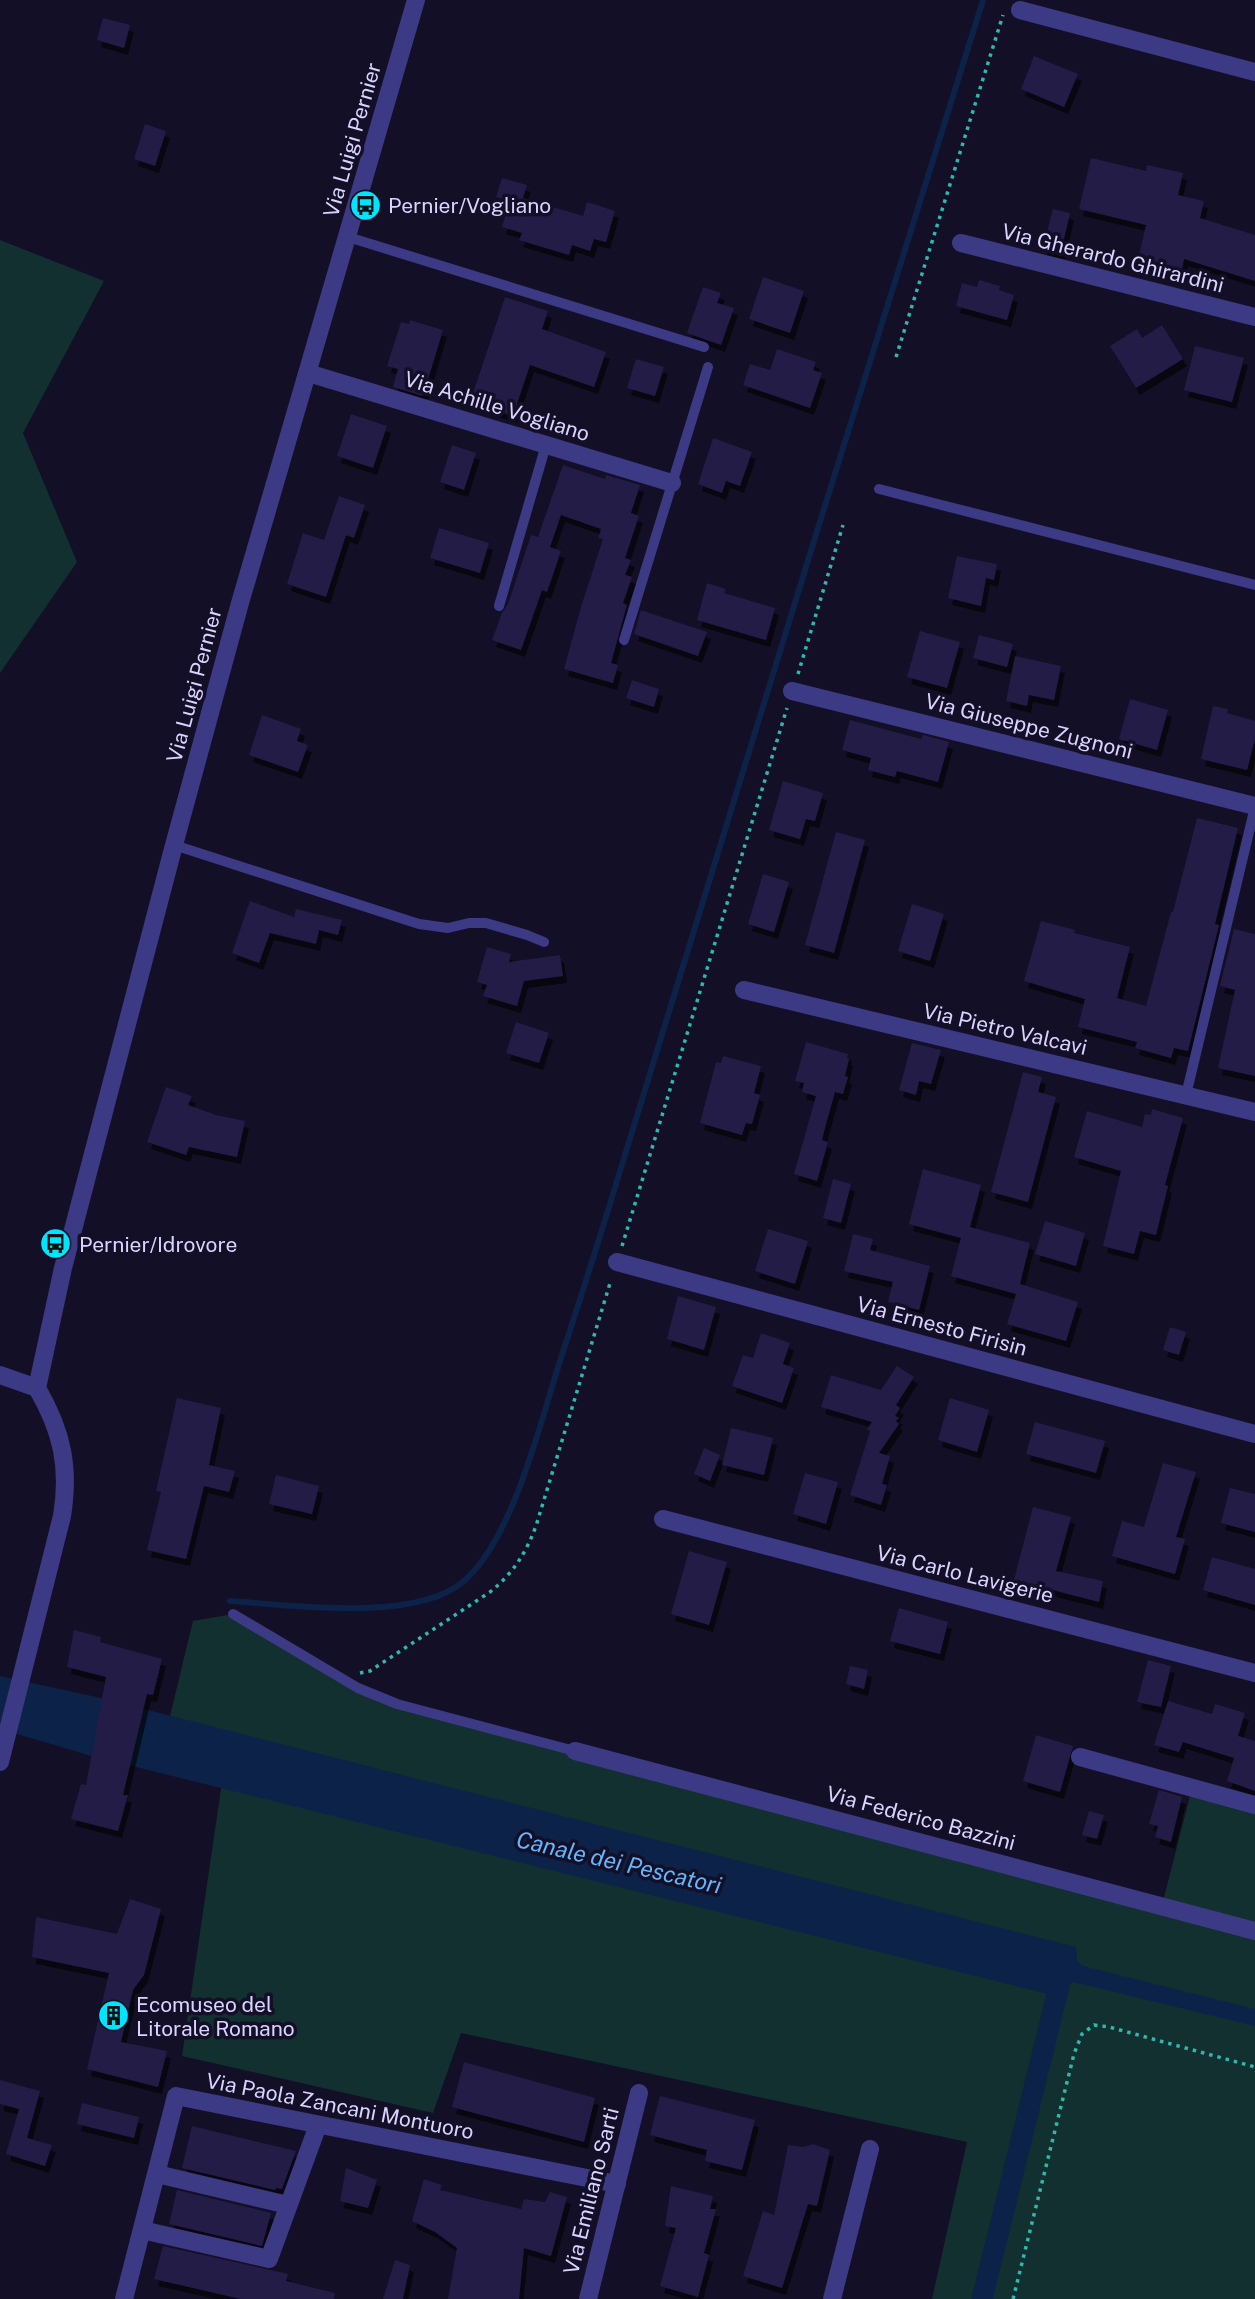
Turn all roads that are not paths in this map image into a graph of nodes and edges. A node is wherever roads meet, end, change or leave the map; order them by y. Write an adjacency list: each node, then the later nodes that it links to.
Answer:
1 (416, 0): 4 (street, Via Luigi Pernier)
2 (1012, 11): 3 (street)
3 (1255, 72)
4 (348, 237): 7 (lane); 9 (street, Via Luigi Pernier)
5 (961, 243): 6 (street, Via Gherardo Ghirardini)
6 (1255, 317)
7 (704, 347)
8 (708, 367): 11 (lane)
9 (308, 373): 10 (street, Via Achille Vogliano); 18 (street, Via Luigi Pernier)
10 (546, 445): 11 (street, Via Achille Vogliano); 14 (lane)
11 (672, 483): 15 (lane)
12 (879, 489): 13 (lane)
13 (1255, 585)
14 (499, 606)
15 (624, 640)
16 (792, 691): 17 (street, Via Giuseppe Zugnoni)
17 (1255, 806): 21 (lane)
18 (174, 845): 19 (lane); 25 (street, Via Luigi Pernier)
19 (544, 942)
20 (744, 990): 21 (street, Via Pietro Valcavi)
21 (1186, 1096): 22 (street, Via Pietro Valcavi)
22 (1255, 1112)
23 (617, 1262): 26 (street, Via Ernesto Firisin)
24 (0, 1375): 25 (street)
25 (37, 1388): 32 (street)
26 (1255, 1434)
27 (663, 1520): 29 (street, Via Carlo Lavigerie)
28 (233, 1615): 30 (lane)
29 (1255, 1673)
30 (575, 1751): 34 (street, Via Federico Bazzini)
31 (1080, 1757): 33 (street)
32 (0, 1762)
33 (1255, 1805)
34 (1255, 1931)
35 (639, 2093): 39 (street, Via Emiliano Sarti)
36 (318, 2125): 38 (street, Via Paola Zancani Montuoro); 39 (street, Via Paola Zancani Montuoro); 40 (street)
37 (870, 2149): 44 (street)
38 (157, 2174): 40 (street); 41 (street, Via Paola Zancani Montuoro)
39 (617, 2185): 43 (street, Via Emiliano Sarti)
40 (289, 2205): 41 (street)
41 (142, 2230): 42 (street, Via Paola Zancani Montuoro)
42 (124, 2299)
43 (588, 2299)
44 (832, 2299)

